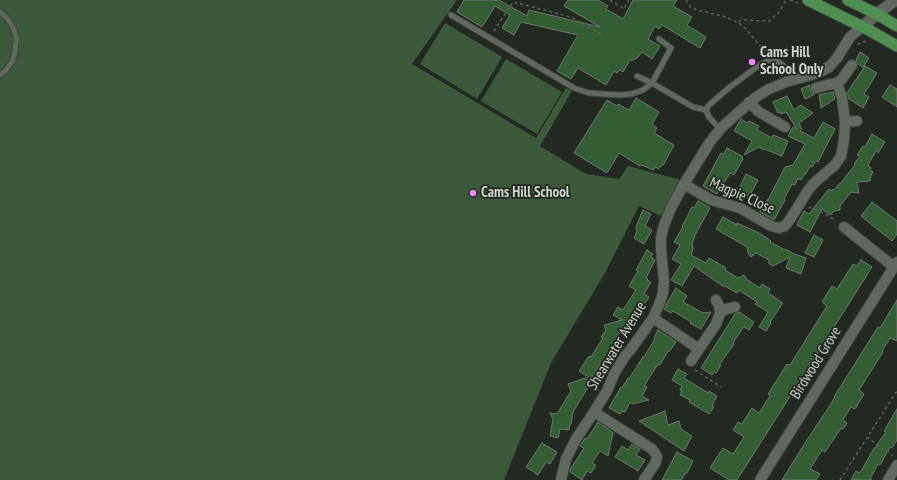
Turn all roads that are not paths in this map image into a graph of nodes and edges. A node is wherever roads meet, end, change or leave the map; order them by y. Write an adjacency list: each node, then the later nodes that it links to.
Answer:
1 (808, 0): 8 (main road)
2 (848, 0): 5 (main road)
3 (896, 0): 5 (street)
4 (0, 12): 12 (lane)
5 (877, 14): 7 (main road); 8 (street)
6 (451, 15): 15 (lane)
7 (897, 26)
8 (862, 27): 10 (main road); 14 (street, Shearwater Avenue)
9 (659, 39): 15 (lane)
10 (897, 46)
11 (852, 65): 16 (street)
12 (0, 75)
13 (637, 76): 15 (lane)
14 (800, 78): 18 (street, Shearwater Avenue); 19 (lane)
15 (652, 83): 19 (lane)
16 (837, 83): 17 (street); 21 (street, Magpie Close)
17 (816, 88)
18 (749, 102): 22 (street); 23 (street, Shearwater Avenue)
19 (706, 110): 23 (lane)
20 (857, 121): 21 (street)
21 (845, 122): 24 (street, Magpie Close)
22 (785, 127)
23 (720, 129): 24 (street, Shearwater Avenue)
24 (684, 184): 30 (street, Shearwater Avenue)
25 (844, 227): 26 (street)
26 (895, 265): 37 (street, Birdwood Grove)
27 (716, 300): 29 (street)
28 (735, 307): 29 (street)
29 (720, 313): 31 (street)
30 (653, 318): 31 (street); 33 (street, Shearwater Avenue)
31 (699, 349): 32 (street)
32 (691, 361)
33 (594, 412): 35 (street, Shearwater Avenue); 36 (street)
34 (897, 465): 38 (street)
35 (561, 480)
36 (644, 480)
37 (760, 480)
38 (888, 480)

